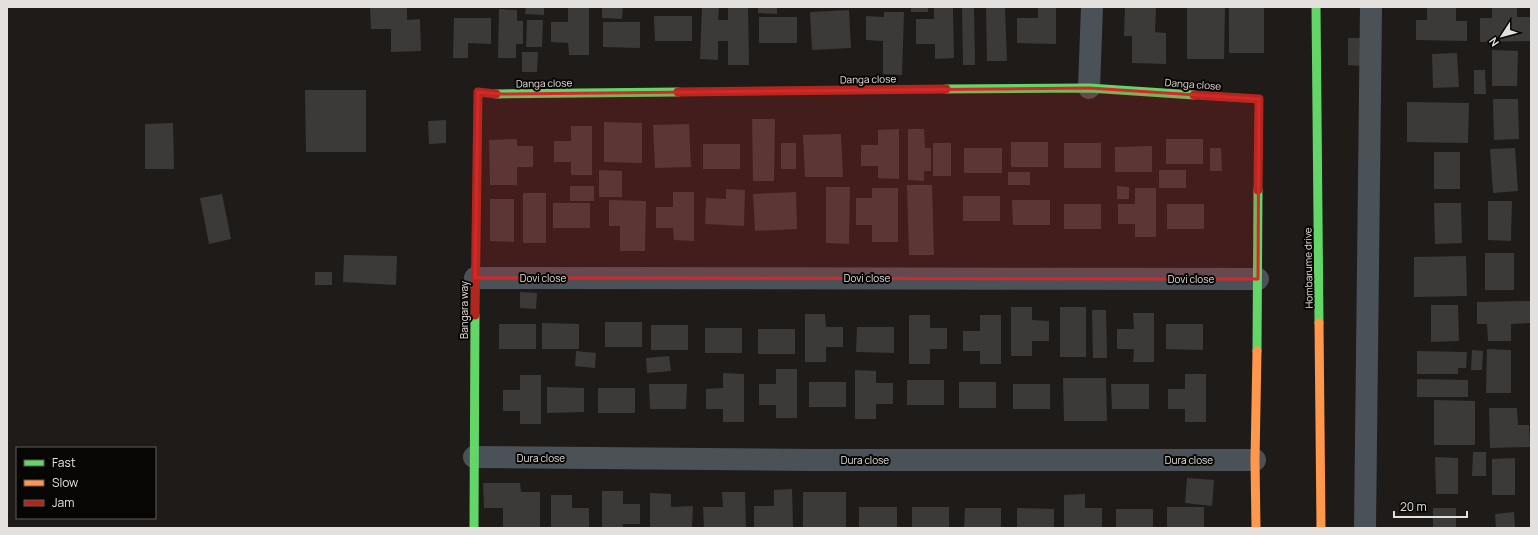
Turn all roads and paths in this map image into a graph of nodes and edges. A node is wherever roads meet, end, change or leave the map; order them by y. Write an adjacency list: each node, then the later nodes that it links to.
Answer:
1 (1092, 7): 4 (street)
2 (1316, 7): 12 (street, Hombarume drive)
3 (1372, 7): 13 (street)
4 (1090, 88): 5 (street, Danga close); 7 (street, Danga close)
5 (478, 92): 6 (street, Bangara way)
6 (476, 278): 7 (street, Dovi close); 8 (street, Bangara way)
7 (1258, 279): 9 (street)
8 (474, 457): 9 (street, Dura close); 10 (street, Bangara way)
9 (1255, 460): 11 (street)
10 (474, 528)
11 (1256, 528)
12 (1321, 528)
13 (1365, 528)

